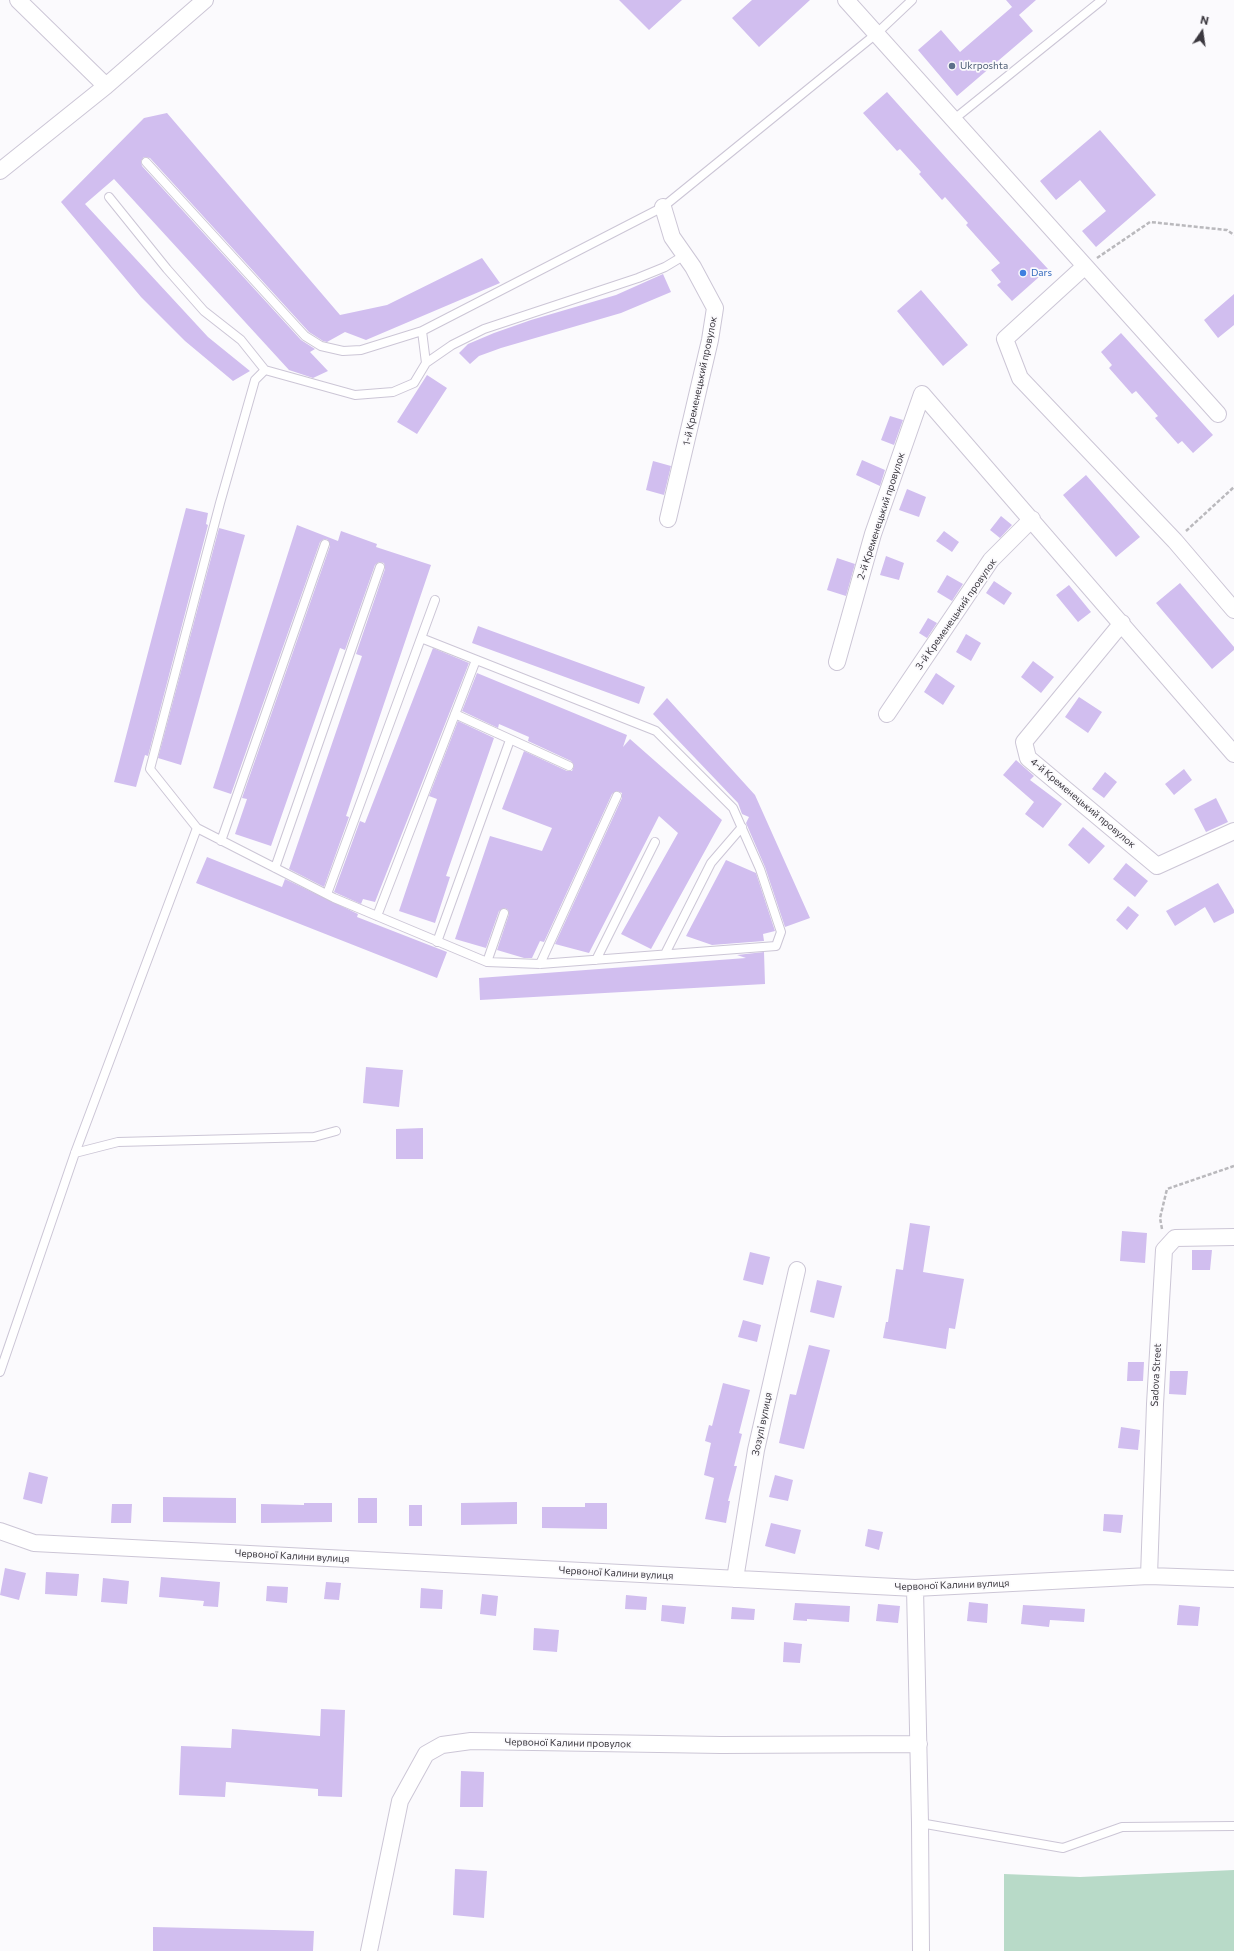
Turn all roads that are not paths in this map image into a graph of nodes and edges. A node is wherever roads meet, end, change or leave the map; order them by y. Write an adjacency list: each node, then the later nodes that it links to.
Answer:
1 (18, 0): 7 (street)
2 (205, 0): 7 (street)
3 (846, 0): 6 (street)
4 (912, 0): 6 (lane)
5 (1102, 0): 8 (lane)
6 (876, 34): 8 (street); 12 (lane)
7 (106, 86): 10 (street)
8 (952, 120): 14 (street)
9 (146, 162): 15 (lane)
10 (0, 171)
11 (109, 197): 17 (lane)
12 (663, 207): 13 (street, 1-й Кременецький провулок); 15 (lane)
13 (685, 255): 16 (lane); 19 (street, 1-й Кременецький провулок)
14 (1085, 266): 18 (street); 24 (street)
15 (422, 332): 16 (lane)
16 (426, 363): 17 (lane)
17 (265, 370): 36 (lane)
18 (1218, 414)
19 (668, 519)
20 (1032, 519): 25 (street); 28 (street, 2-й Кременецький провулок); 30 (street, 3-й Кременецький провулок)
21 (325, 544): 38 (lane)
22 (380, 567): 40 (lane)
23 (435, 600): 26 (lane)
24 (1234, 610)
25 (1122, 622): 32 (street); 37 (street, 4-й Кременецький провулок)
26 (421, 638): 27 (lane); 41 (lane)
27 (476, 660): 29 (lane); 35 (lane)
28 (837, 662)
29 (455, 714): 31 (lane); 43 (lane)
30 (887, 714)
31 (510, 740): 33 (lane); 44 (lane)
32 (1234, 754)
33 (569, 766)
34 (617, 796): 48 (lane)
35 (742, 827): 45 (lane); 45 (lane)
36 (197, 828): 38 (lane); 50 (lane)
37 (1234, 831)
38 (221, 841): 40 (lane)
39 (655, 842): 46 (lane)
40 (274, 868): 41 (lane)
41 (327, 894): 43 (lane)
42 (504, 912): 47 (lane)
43 (377, 916): 44 (lane)
44 (437, 942): 47 (lane)
45 (665, 954): 46 (lane)
46 (596, 960): 48 (lane)
47 (487, 962): 48 (lane)
48 (540, 964)
49 (336, 1131): 50 (lane)
50 (75, 1153): 53 (lane)
51 (1234, 1237): 55 (street, Sadova Street)
52 (797, 1270): 56 (street, Зозулі вулиця)
53 (0, 1372)
54 (0, 1531): 56 (street, Червоної Калини вулиця)
55 (1149, 1576): 57 (street, Червоної Калини вулиця); 58 (street, Червоної Калини вулиця)
56 (736, 1579): 58 (street, Червоної Калини вулиця)
57 (1234, 1579)
58 (915, 1588): 59 (street)
59 (919, 1744): 60 (street); 62 (street, Червоної Калини провулок)
60 (920, 1823): 61 (lane); 63 (street)
61 (1234, 1826)
62 (369, 1951)
63 (921, 1951)

